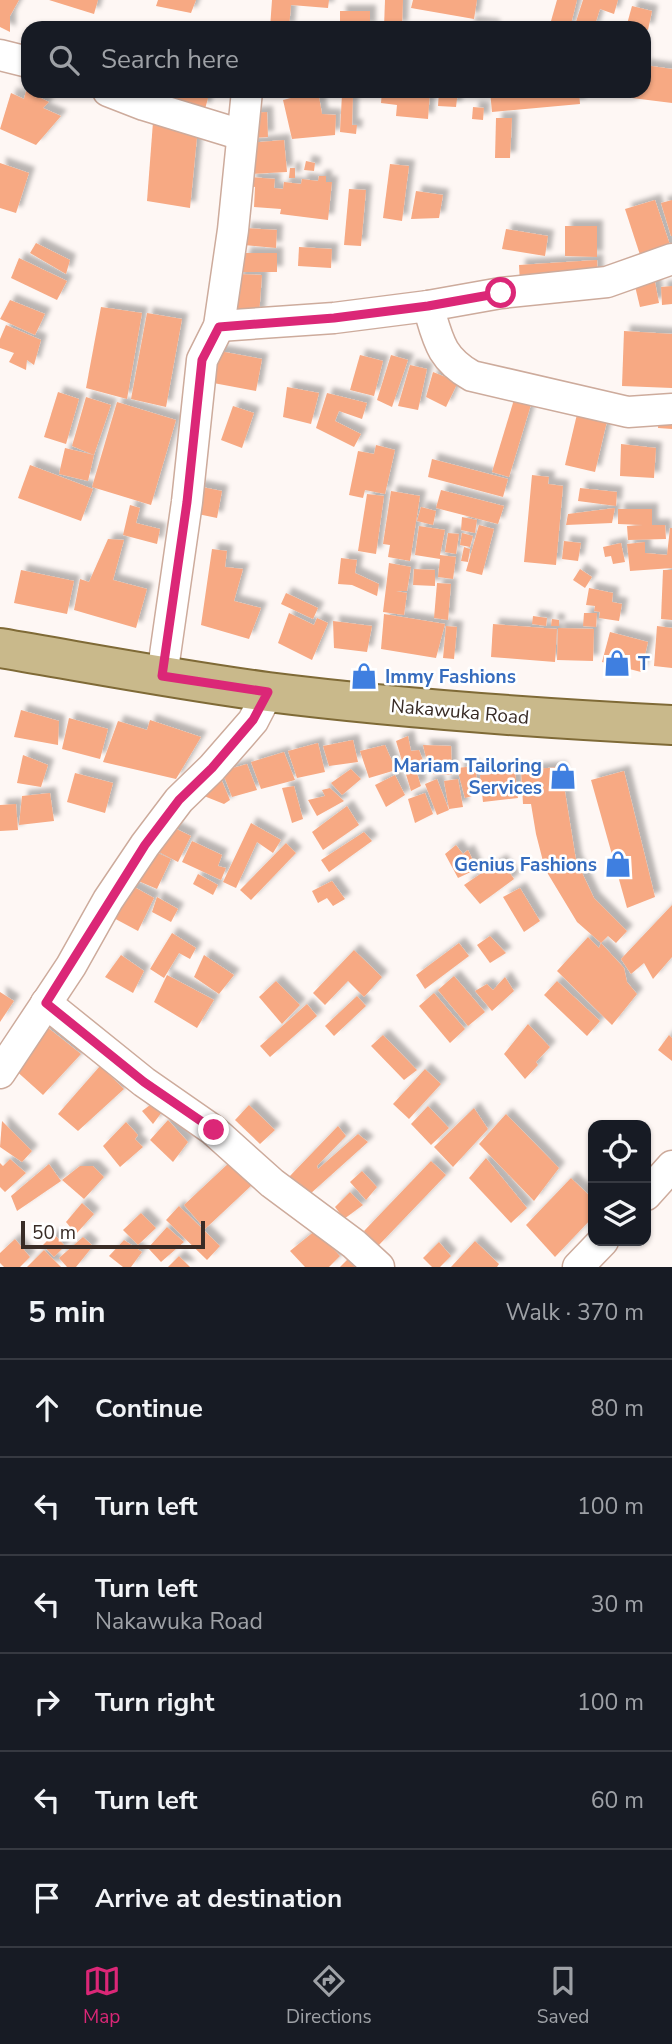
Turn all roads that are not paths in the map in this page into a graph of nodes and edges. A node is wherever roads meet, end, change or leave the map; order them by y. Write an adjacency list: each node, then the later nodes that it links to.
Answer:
1 (0, 55): 2 (street)
2 (21, 60)
3 (126, 98): 5 (street)
4 (246, 98): 5 (street)
5 (242, 135): 8 (street)
6 (672, 259): 7 (street)
7 (428, 306): 8 (street); 9 (street)
8 (219, 327): 11 (street)
9 (672, 410)
10 (0, 648): 11 (main road, Nakawuka Road)
11 (162, 676): 12 (main road, Nakawuka Road)
12 (268, 692): 13 (main road, Nakawuka Road); 14 (street)
13 (672, 725)
14 (46, 1003): 15 (street); 19 (street)
15 (0, 1073)
16 (672, 1166): 17 (street)
17 (651, 1189)
18 (598, 1246): 20 (street)
19 (379, 1267)
20 (578, 1267)

